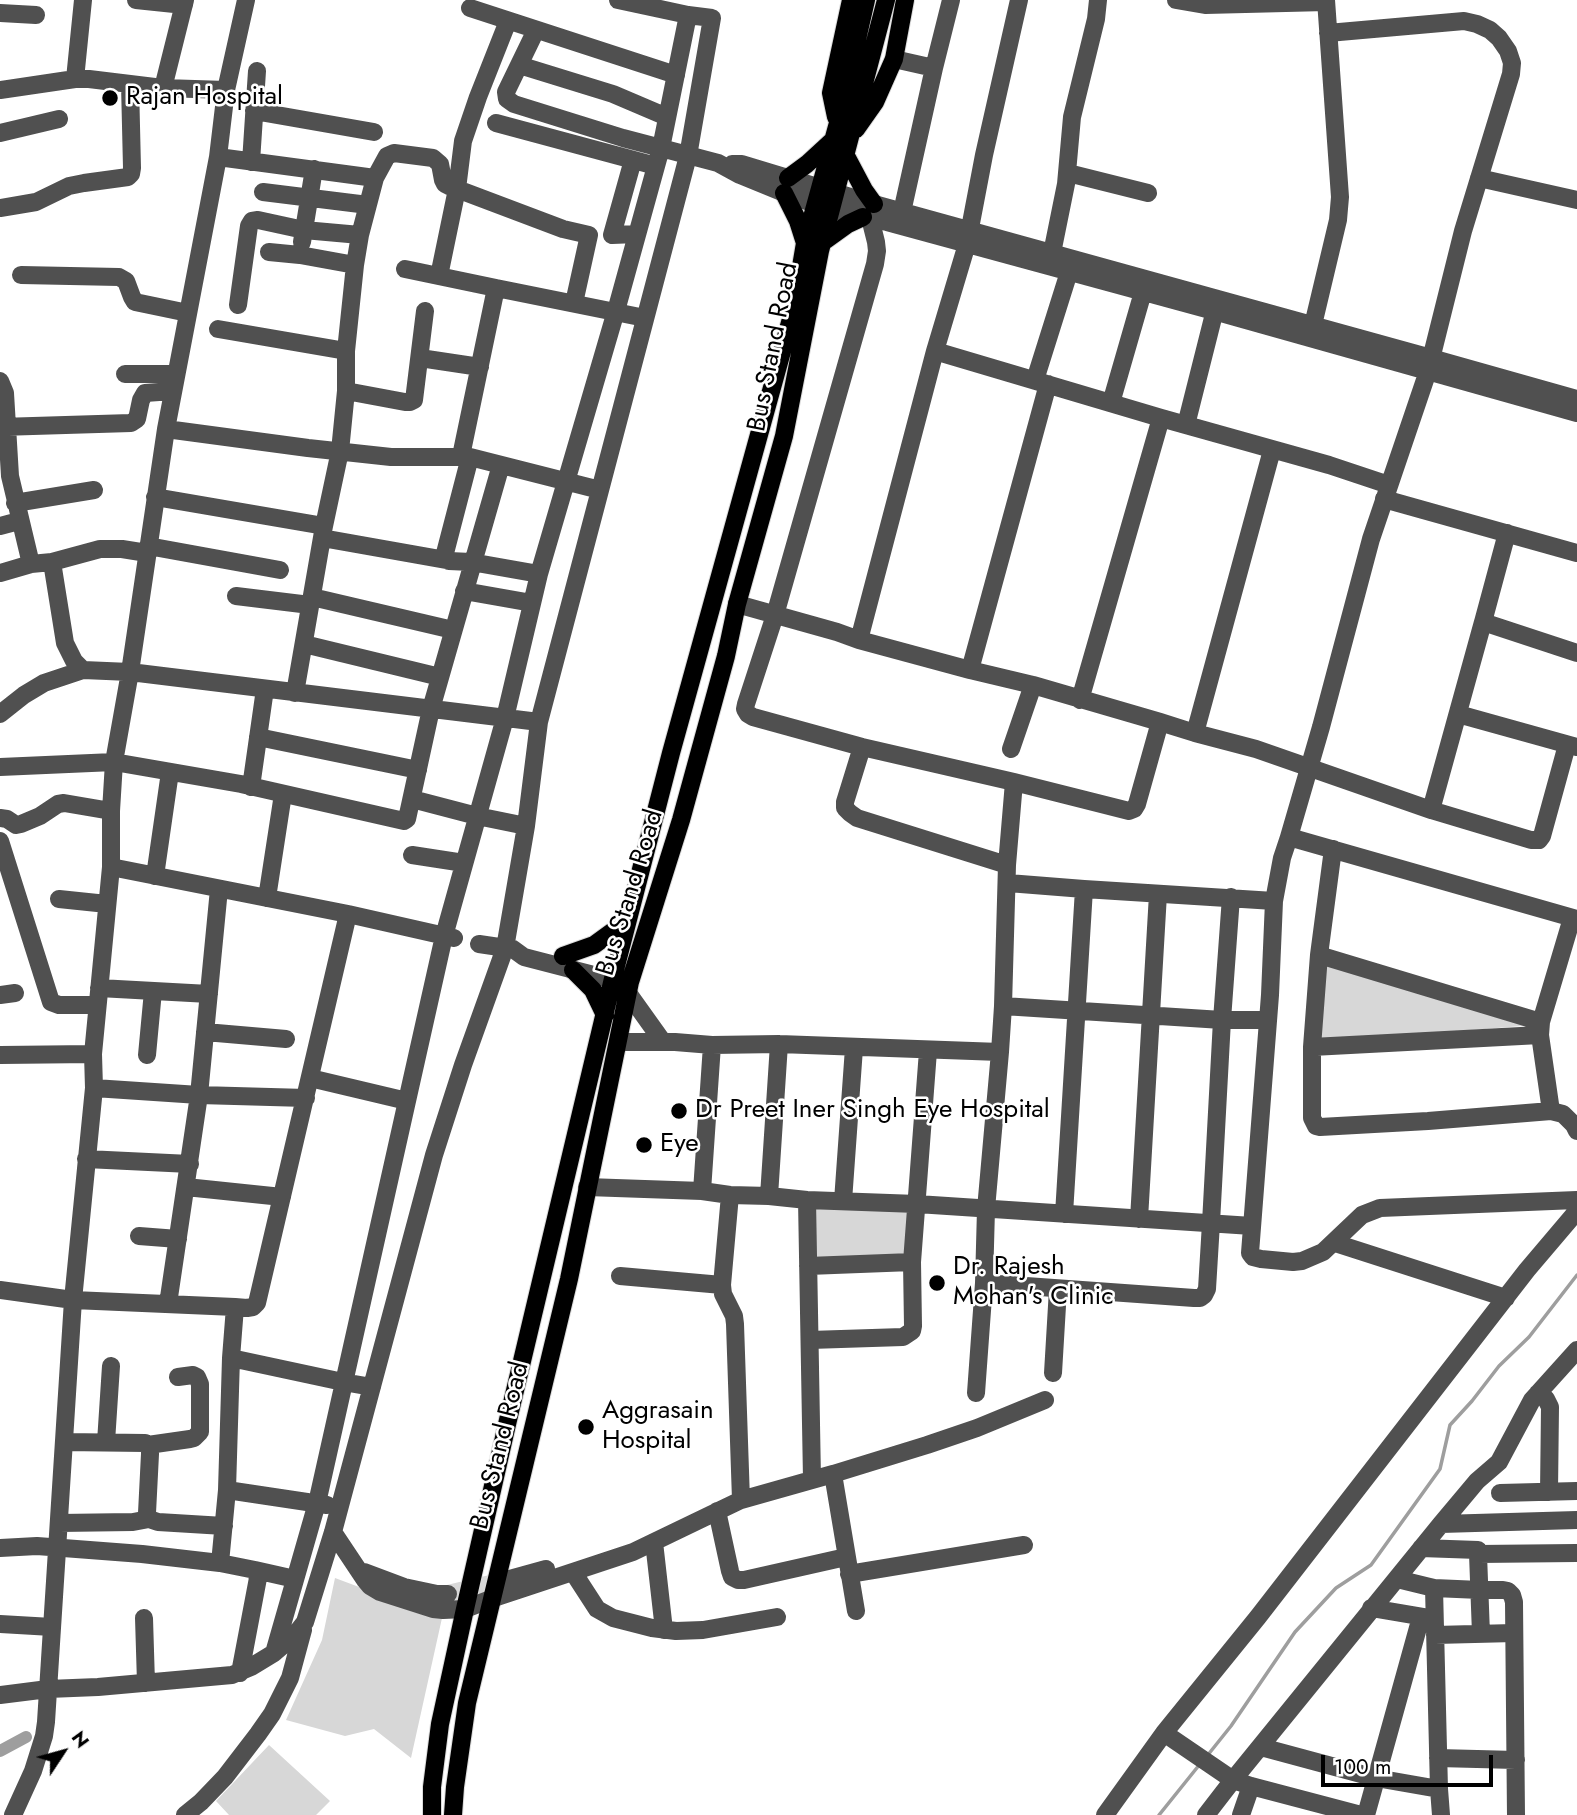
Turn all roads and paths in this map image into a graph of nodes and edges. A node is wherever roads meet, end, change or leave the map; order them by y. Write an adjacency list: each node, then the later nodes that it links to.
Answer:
1 (83, 0): 29 (street)
2 (136, 0): 15 (street)
3 (246, 0): 33 (street)
4 (618, 0): 19 (street)
5 (718, 0): 20 (street)
6 (851, 0): 41 (main road, Bus Stand Road)
7 (866, 0): 34 (main road)
8 (886, 0): 34 (main road)
9 (905, 0): 24 (main road, Bus Stand Road)
10 (951, 0): 26 (street)
11 (1019, 0): 66 (street)
12 (1098, 0): 49 (street)
13 (1176, 0): 14 (street)
14 (1326, 1): 23 (street)
15 (184, 2): 31 (street)
16 (470, 8): 21 (street)
17 (0, 13): 18 (street)
18 (36, 15)
19 (688, 15): 20 (street); 28 (street)
20 (712, 18): 42 (street)
21 (508, 21): 22 (street); 53 (street)
22 (536, 30): 25 (street); 28 (street)
23 (1328, 33): 51 (street); 85 (street)
24 (894, 59): 26 (street); 41 (main road, Bus Stand Road)
25 (519, 65): 36 (street); 45 (street)
26 (934, 68): 61 (street)
27 (257, 71): 35 (street)
28 (676, 75): 36 (street)
29 (75, 79): 30 (street); 32 (street)
30 (130, 84): 31 (street); 60 (street)
31 (163, 88): 33 (street)
32 (0, 90)
33 (226, 90): 44 (street)
34 (851, 100): 41 (main road)
35 (254, 111): 39 (street); 47 (street)
36 (667, 117): 45 (street)
37 (59, 119): 40 (street)
38 (496, 123): 46 (street)
39 (374, 132)
40 (0, 133)
41 (841, 133): 43 (main road, Bus Stand Road); 52 (main road); 57 (main road, Bus Stand Road)
42 (688, 156): 45 (street); 52 (street); 84 (street)
43 (846, 156): 57 (main road, Bus Stand Road); 62 (main road)
44 (218, 157): 47 (street); 83 (street)
45 (658, 157): 46 (street); 64 (street)
46 (633, 160): 64 (street)
47 (251, 162): 48 (street)
48 (314, 169): 50 (street); 56 (street)
49 (1068, 173): 55 (street); 70 (street)
50 (375, 178): 53 (street); 59 (street)
51 (1479, 178): 58 (street); 90 (street)
52 (786, 186): 57 (street); 67 (main road)
53 (457, 189): 75 (street); 78 (street)
54 (263, 192): 56 (street)
55 (1148, 193)
56 (309, 198): 59 (street); 63 (street)
57 (826, 198): 62 (street); 67 (main road, Bus Stand Road)
58 (1577, 200)
59 (368, 205): 65 (street)
60 (0, 208)
61 (902, 212): 62 (street); 66 (street)
62 (869, 213): 66 (street); 67 (main road); 133 (street)
63 (304, 230): 65 (street); 69 (street); 79 (street)
64 (637, 234): 82 (street)
65 (360, 235): 71 (street)
66 (968, 237): 70 (street); 88 (street)
67 (814, 242): 132 (main road, Bus Stand Road); 190 (main road, Bus Stand Road)
68 (269, 252): 69 (street)
69 (300, 255): 71 (street)
70 (1051, 260): 73 (street); 80 (street)
71 (355, 265): 87 (street)
72 (405, 269): 75 (street)
73 (1069, 272): 77 (street); 95 (street)
74 (21, 275): 83 (street)
75 (439, 276): 76 (street)
76 (496, 288): 78 (street); 91 (street)
77 (1143, 292): 80 (street); 98 (street)
78 (574, 303): 82 (street)
79 (238, 305)
80 (1216, 305): 85 (street); 90 (street); 101 (street)
81 (425, 311): 89 (street)
82 (616, 311): 84 (street); 109 (street)
83 (188, 313): 94 (street)
84 (645, 318): 110 (street)
85 (1313, 325): 90 (street)
86 (218, 329): 87 (street)
87 (346, 351): 96 (street)
88 (934, 351): 95 (street); 136 (street)
89 (420, 358): 91 (street); 96 (street)
90 (1430, 364): 97 (street); 99 (street); 112 (street)
91 (480, 367): 106 (street)
92 (125, 374): 94 (street)
93 (0, 381): 102 (street)
94 (175, 382): 102 (street); 103 (street)
95 (1041, 382): 98 (street); 140 (street)
96 (346, 391): 105 (street)
97 (1577, 400)
98 (1111, 403): 100 (street)
99 (1577, 413)
100 (1161, 418): 101 (street); 146 (street)
101 (1186, 425): 104 (street)
102 (4, 426): 107 (street)
103 (166, 429): 105 (street); 113 (street)
104 (1272, 450): 112 (street); 153 (street)
105 (340, 451): 106 (street); 117 (street)
106 (466, 456): 108 (street); 121 (street)
107 (4, 463): 114 (street)
108 (500, 465): 109 (street); 123 (street)
109 (567, 482): 110 (street); 127 (street)
110 (600, 489): 151 (street)
111 (94, 490): 114 (street)
112 (1387, 492): 118 (street); 160 (street)
113 (155, 497): 117 (street); 119 (street)
114 (15, 503): 115 (street)
115 (19, 521): 116 (street); 124 (street)
116 (0, 526)
117 (323, 532): 121 (street); 130 (street)
118 (1507, 533): 120 (street); 134 (street)
119 (147, 550): 122 (street); 125 (street); 141 (street)
120 (1577, 553)
121 (446, 560): 123 (street)
122 (52, 562): 124 (street); 139 (street)
123 (471, 562): 127 (street); 128 (street)
124 (30, 564): 126 (street)
125 (280, 570)
126 (0, 573)
127 (539, 574): 131 (street)
128 (464, 591): 131 (street); 135 (street)
129 (236, 596): 130 (street)
130 (311, 601): 135 (street); 137 (street)
131 (532, 603): 150 (street)
132 (737, 604): 133 (street); 196 (main road, Bus Stand Road)
133 (775, 615): 136 (street); 156 (street)
134 (1483, 622): 138 (street); 149 (street)
135 (453, 631): 142 (street)
136 (859, 640): 140 (street)
137 (303, 644): 142 (street); 145 (street)
138 (1577, 653)
139 (83, 670): 141 (street); 148 (street)
140 (970, 670): 143 (street)
141 (130, 672): 144 (street); 158 (street)
142 (440, 677): 147 (street)
143 (1032, 685): 146 (street); 157 (street)
144 (265, 689): 145 (street); 154 (street)
145 (295, 693): 147 (street)
146 (1080, 699): 152 (street)
147 (431, 709): 150 (street); 161 (street)
148 (0, 714)
149 (1458, 714): 155 (street); 167 (street)
150 (505, 718): 151 (street); 169 (street)
151 (539, 722): 171 (street)
152 (1160, 722): 153 (street); 163 (street)
153 (1195, 733): 160 (street)
154 (258, 737): 161 (street); 164 (street)
155 (1572, 746): 167 (street)
156 (862, 747): 163 (street); 178 (street)
157 (1012, 749)
158 (114, 762): 159 (street); 162 (street); 168 (street)
159 (0, 767)
160 (1309, 768): 167 (street); 172 (street)
161 (418, 770): 166 (street)
162 (170, 772): 164 (street); 179 (street)
163 (1014, 782): 178 (street)
164 (251, 787): 165 (street)
165 (283, 794): 166 (street); 184 (street)
166 (412, 799): 169 (street)
167 (1431, 810)
168 (111, 811): 170 (street); 177 (street)
169 (477, 816): 171 (street); 176 (street)
170 (0, 818)
171 (526, 826): 193 (street)
172 (1289, 837): 174 (street); 186 (street)
173 (0, 841): 199 (street)
174 (1333, 849): 189 (street); 194 (street)
175 (412, 855): 176 (street)
176 (464, 863): 191 (street)
177 (111, 867): 179 (street); 187 (street)
178 (1007, 874): 181 (street); 200 (street)
179 (155, 876): 180 (street)
180 (219, 889): 184 (street); 198 (street)
181 (1084, 889): 182 (street); 201 (street)
182 (1158, 894): 183 (street); 203 (street)
183 (1231, 897): 186 (street); 204 (street)
184 (267, 898): 188 (street)
185 (59, 899): 187 (street)
186 (1274, 901): 205 (street)
187 (107, 904): 199 (street)
188 (348, 914): 191 (street); 220 (street)
189 (1575, 919): 206 (street)
190 (627, 921): 195 (main road); 196 (main road, Bus Stand Road)
191 (449, 937): 224 (street)
192 (479, 944): 193 (street)
193 (509, 948): 195 (street); 266 (street)
194 (1319, 955): 206 (street); 213 (street)
195 (568, 963): 196 (street); 202 (main road)
196 (622, 982): 202 (main road, Bus Stand Road); 209 (main road, Bus Stand Road); 210 (street)
197 (153, 991): 198 (street); 199 (street); 219 (street)
198 (208, 995): 207 (street)
199 (98, 996): 217 (street)
200 (1003, 1006): 201 (street); 216 (street)
201 (1076, 1011): 203 (street); 241 (street)
202 (605, 1015): 312 (main road, Bus Stand Road)
203 (1150, 1015): 204 (street); 242 (street)
204 (1222, 1020): 205 (street); 243 (street)
205 (1268, 1020): 244 (street)
206 (1541, 1029): 213 (street); 225 (street)
207 (205, 1032): 208 (street); 222 (street)
208 (286, 1039)
209 (618, 1042): 210 (street); 230 (main road, Bus Stand Road)
210 (669, 1042): 212 (street)
211 (779, 1044): 212 (street); 214 (street); 233 (street)
212 (712, 1045): 231 (street)
213 (1312, 1047): 225 (street)
214 (854, 1048): 215 (street); 237 (street)
215 (928, 1051): 216 (street); 238 (street)
216 (999, 1052): 239 (street)
217 (93, 1054): 218 (street); 221 (street)
218 (0, 1055)
219 (147, 1055)
220 (310, 1078): 223 (street); 224 (street)
221 (94, 1088): 222 (street); 227 (street)
222 (199, 1094): 223 (street); 228 (street)
223 (306, 1098): 234 (street)
224 (407, 1101): 265 (street)
225 (1551, 1111): 226 (street)
226 (1577, 1131)
227 (86, 1159): 228 (street); 256 (street)
228 (190, 1164): 229 (street)
229 (186, 1187): 234 (street); 246 (street)
230 (587, 1187): 231 (street); 310 (main road, Bus Stand Road)
231 (702, 1191): 232 (street)
232 (730, 1195): 233 (street); 252 (street)
233 (769, 1195): 235 (street)
234 (282, 1197): 258 (street)
235 (807, 1200): 237 (street); 249 (street)
236 (1577, 1200): 247 (street)
237 (843, 1201): 238 (street)
238 (917, 1204): 239 (street); 248 (street)
239 (986, 1209): 241 (street); 251 (street)
240 (1577, 1211): 255 (street)
241 (1064, 1214): 242 (street)
242 (1139, 1219): 243 (street)
243 (1211, 1223): 244 (street); 253 (street)
244 (1252, 1226): 247 (street)
245 (139, 1236): 246 (street)
246 (178, 1240): 257 (street)
247 (1335, 1243): 255 (street)
248 (912, 1262): 249 (street); 259 (street)
249 (808, 1266): 259 (street)
250 (620, 1276): 252 (street)
251 (984, 1283): 253 (street); 267 (street)
252 (722, 1285): 280 (street)
253 (1058, 1289): 263 (street)
254 (0, 1290): 256 (street)
255 (1506, 1298): 328 (street)
256 (73, 1300): 257 (street); 270 (street)
257 (168, 1304): 258 (street)
258 (235, 1307): 261 (street)
259 (810, 1340): 275 (street)
260 (1577, 1350): 268 (street)
261 (231, 1358): 265 (street); 276 (street)
262 (111, 1366): 271 (street)
263 (1053, 1373)
264 (178, 1377): 272 (street)
265 (343, 1382): 266 (street); 281 (street)
266 (372, 1387): 282 (street)
267 (976, 1393)
268 (1538, 1393): 273 (street); 278 (street)
269 (1045, 1400): 274 (street)
270 (64, 1442): 271 (street); 287 (street)
271 (106, 1442): 272 (street)
272 (148, 1445): 284 (street)
273 (1499, 1462): 279 (street); 288 (street)
274 (833, 1474): 275 (street); 300 (street)
275 (813, 1479): 280 (street)
276 (227, 1490): 281 (street); 289 (street)
277 (1577, 1491): 278 (street)
278 (1549, 1492): 279 (street)
279 (1500, 1493): 286 (street)
280 (741, 1500): 283 (street)
281 (317, 1503): 282 (street); 305 (street)
282 (338, 1507): 290 (street)
283 (717, 1511): 291 (street); 300 (street)
284 (149, 1518): 287 (street); 289 (street)
285 (1577, 1520): 286 (street)
286 (1488, 1522): 288 (street); 296 (street)
287 (59, 1523): 294 (street)
288 (1441, 1524): 295 (street)
289 (225, 1526): 299 (street)
290 (333, 1532): 301 (street); 316 (street)
291 (654, 1542): 298 (street); 320 (street)
292 (1024, 1545): 300 (street)
293 (0, 1548): 294 (street)
294 (58, 1548): 299 (street); 319 (street)
295 (1421, 1548): 296 (street); 304 (street)
296 (1478, 1552): 297 (street); 308 (street)
297 (1577, 1553)
298 (615, 1557): 303 (street); 306 (street)
299 (220, 1563): 302 (street)
300 (848, 1565): 313 (street)
301 (358, 1569): 309 (street); 312 (street)
302 (255, 1570): 305 (street); 324 (street)
303 (573, 1572): 310 (street); 320 (street)
304 (1397, 1578): 307 (street); 311 (street)
305 (295, 1579): 323 (street)
306 (499, 1582)
307 (1434, 1588): 308 (street); 318 (street)
308 (1480, 1590): 321 (street); 322 (street)
309 (448, 1594)
310 (491, 1599): 312 (street); 339 (main road, Bus Stand Road)
311 (1371, 1608): 318 (street); 329 (street)
312 (465, 1609): 337 (main road, Bus Stand Road)
313 (856, 1611)
314 (777, 1617): 320 (street)
315 (144, 1618): 325 (street)
316 (305, 1622): 323 (street); 338 (street)
317 (0, 1623): 319 (street)
318 (1430, 1624): 322 (street); 330 (street); 332 (street)
319 (52, 1627): 326 (street)
320 (664, 1630)
321 (1514, 1633): 322 (street); 331 (street)
322 (1481, 1634)
323 (274, 1653): 324 (street)
324 (240, 1673): 325 (street)
325 (146, 1683): 326 (street)
326 (48, 1689): 327 (street); 336 (street)
327 (0, 1695)
328 (1171, 1738): 333 (street); 340 (street)
329 (1261, 1747): 332 (street); 333 (street)
330 (1438, 1758): 331 (street); 335 (street)
331 (1516, 1760): 345 (street)
332 (1376, 1779): 335 (street); 343 (street)
333 (1233, 1780): 334 (street); 341 (street)
334 (1251, 1786): 342 (street); 343 (street)
335 (1439, 1789): 344 (street)
336 (9, 1810)
337 (427, 1811)
338 (185, 1815)
339 (453, 1815)
340 (1105, 1815)
341 (1206, 1815)
342 (1241, 1815)
343 (1363, 1815)
344 (1441, 1815)
345 (1516, 1815)

